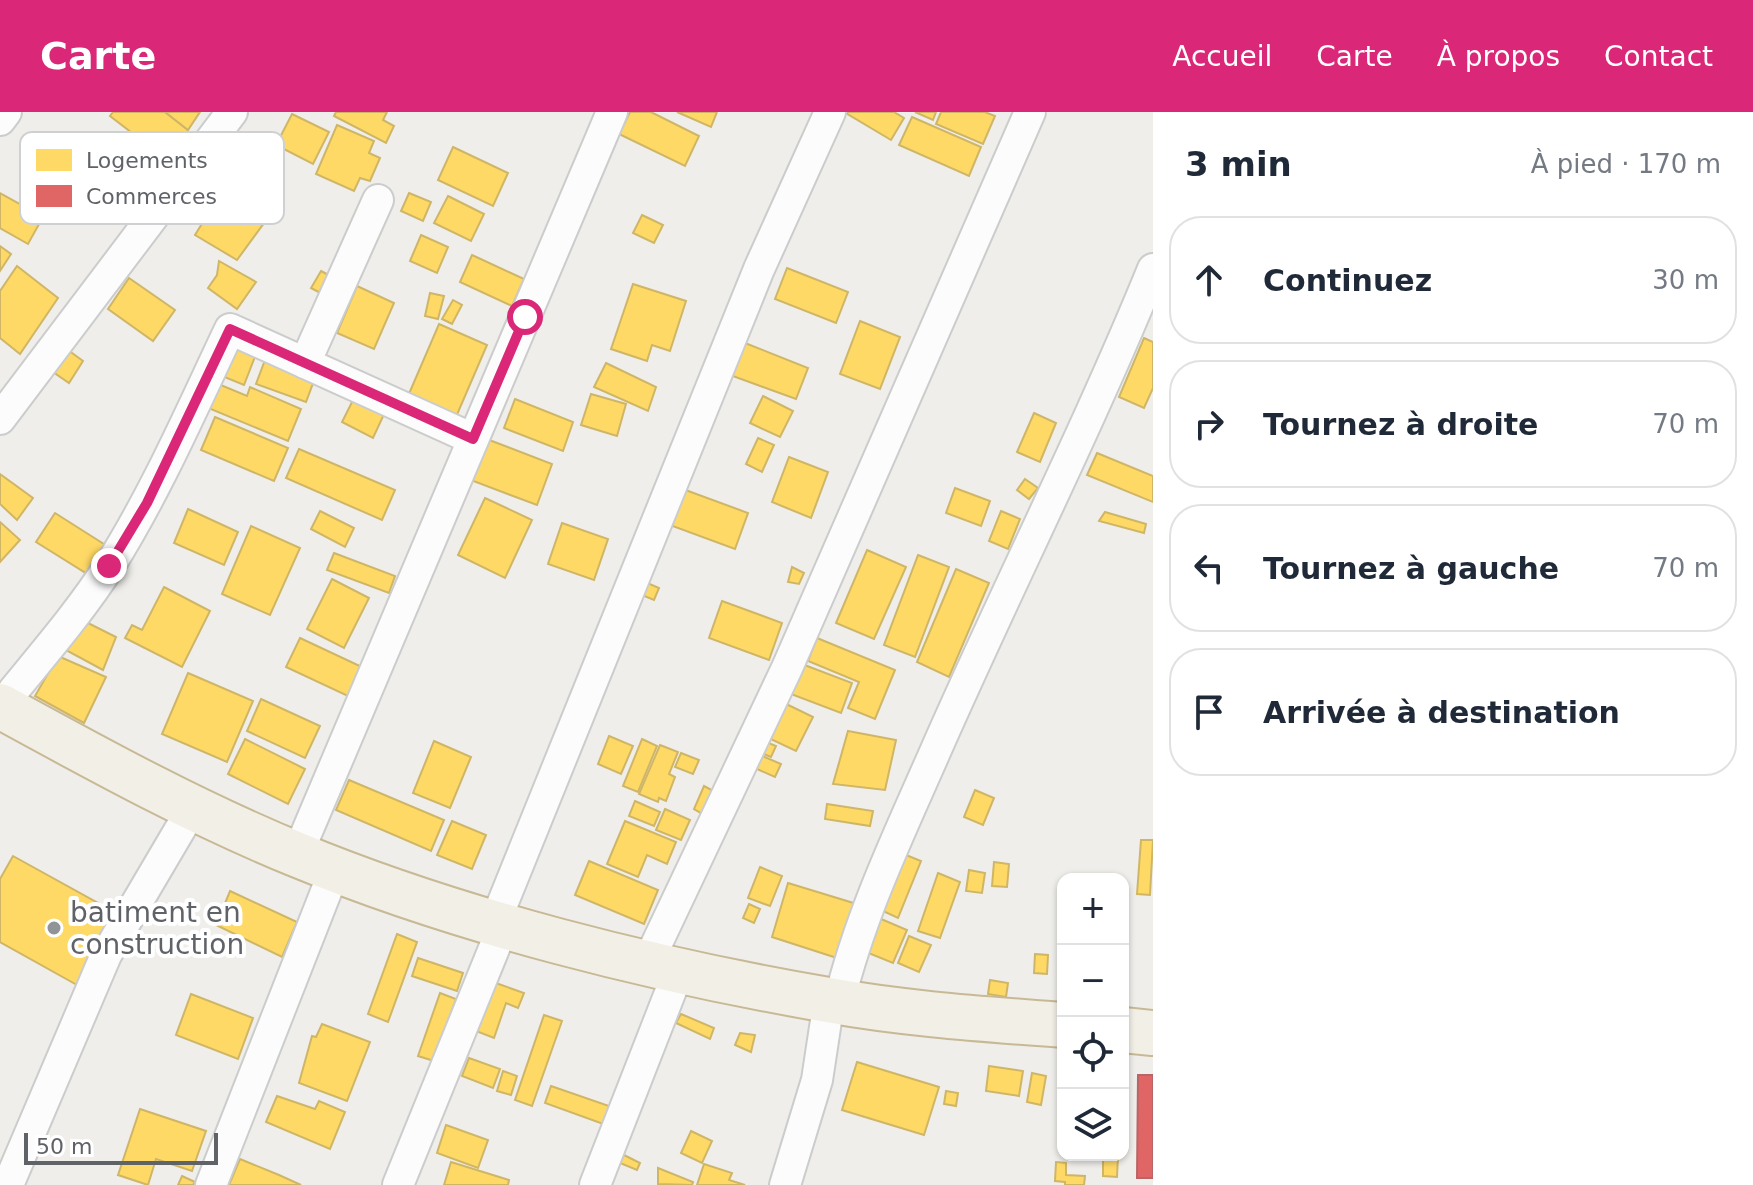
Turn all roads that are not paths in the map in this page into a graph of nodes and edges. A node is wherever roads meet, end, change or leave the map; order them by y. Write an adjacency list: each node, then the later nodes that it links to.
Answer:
1 (6, 112): 6 (street)
2 (232, 112): 7 (street)
3 (612, 112): 13 (street)
4 (830, 112): 17 (street)
5 (1030, 112): 18 (street)
6 (0, 120)
7 (217, 132)
8 (378, 200): 11 (street)
9 (147, 224): 12 (street)
10 (1153, 269): 19 (street)
11 (305, 363): 13 (street); 14 (street)
12 (0, 419)
13 (473, 439): 16 (street)
14 (1, 706): 15 (highway)
15 (192, 809): 16 (highway); 23 (street)
16 (316, 862): 17 (highway); 24 (street)
17 (499, 923): 18 (highway); 25 (street)
18 (663, 966): 19 (highway); 26 (street)
19 (834, 1001): 20 (highway); 27 (street)
20 (1057, 1024)
21 (1129, 1031): 22 (highway)
22 (1153, 1033)
23 (8, 1185)
24 (211, 1185)
25 (398, 1185)
26 (595, 1185)
27 (785, 1185)

